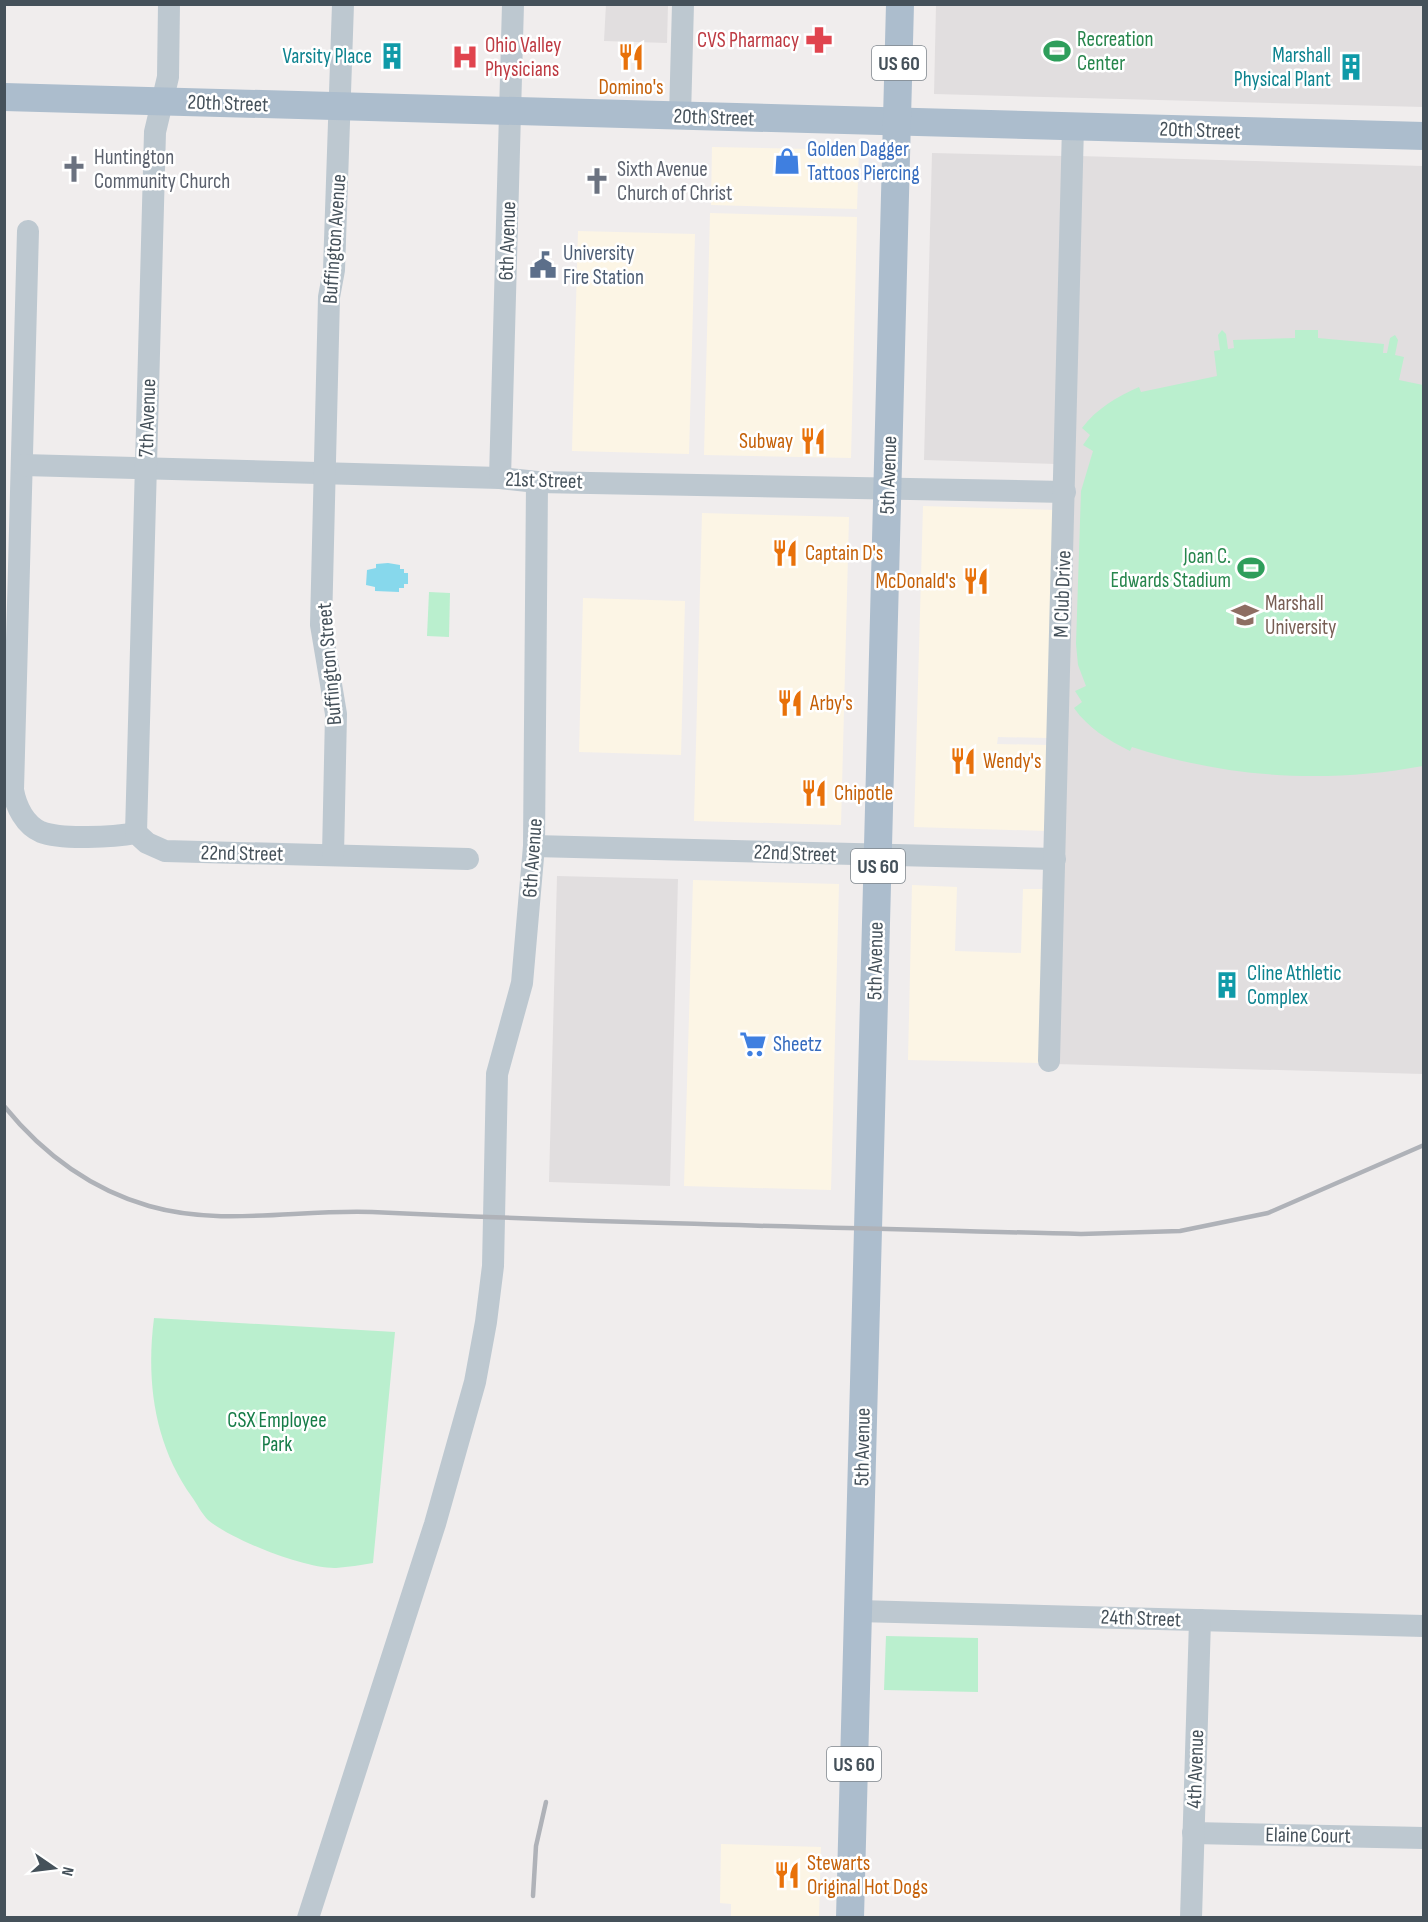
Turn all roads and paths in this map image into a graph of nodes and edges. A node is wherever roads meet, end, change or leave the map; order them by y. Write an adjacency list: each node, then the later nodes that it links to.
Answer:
1 (169, 4): 7 (street, 7th Avenue)
2 (343, 4): 8 (street, Buffington Avenue)
3 (513, 4): 9 (street, 6th Avenue)
4 (683, 4): 10 (street)
5 (900, 4): 11 (main road, 5th Avenue / US 60)
6 (4, 97): 7 (main road, 20th Street)
7 (163, 101): 8 (main road, 20th Street); 16 (street, 7th Avenue)
8 (341, 106): 9 (main road, 20th Street); 17 (street, Buffington Avenue)
9 (510, 111): 10 (main road, 20th Street); 18 (street, 6th Avenue)
10 (680, 116): 11 (main road, 20th Street)
11 (898, 122): 12 (main road, 20th Street); 20 (main road, 5th Avenue / US 60)
12 (1073, 126): 13 (main road, 20th Street); 21 (street, M Club Drive)
13 (1424, 136)
14 (28, 231): 15 (street)
15 (23, 465): 16 (street, 21st Street); 22 (street)
16 (146, 468): 17 (street, 21st Street); 22 (street, 7th Avenue)
17 (326, 474): 18 (street, 21st Street); 24 (street, Buffington Street)
18 (500, 478): 19 (street, 21st Street)
19 (537, 482): 20 (street, 21st Street); 23 (street, 6th Avenue)
20 (887, 489): 21 (street, 21st Street); 25 (main road, 5th Avenue / US 60)
21 (1065, 492): 27 (street, M Club Drive)
22 (136, 833): 24 (street, 22nd Street)
23 (534, 846): 25 (street, 22nd Street); 34 (street, 6th Avenue)
24 (333, 855): 26 (street, 22nd Street)
25 (878, 856): 27 (street, 22nd Street); 29 (main road, 5th Avenue / US 60)
26 (468, 859)
27 (1055, 859): 28 (street, M Club Drive)
28 (1049, 1062)
29 (858, 1611): 30 (street, 24th Street); 35 (main road, 5th Avenue / US 60)
30 (1200, 1620): 31 (street, 24th Street); 32 (street, 4th Avenue)
31 (1424, 1626)
32 (1193, 1833): 33 (street, Elaine Court); 36 (street, 4th Avenue)
33 (1424, 1838)
34 (308, 1917)
35 (850, 1917)
36 (1191, 1917)

